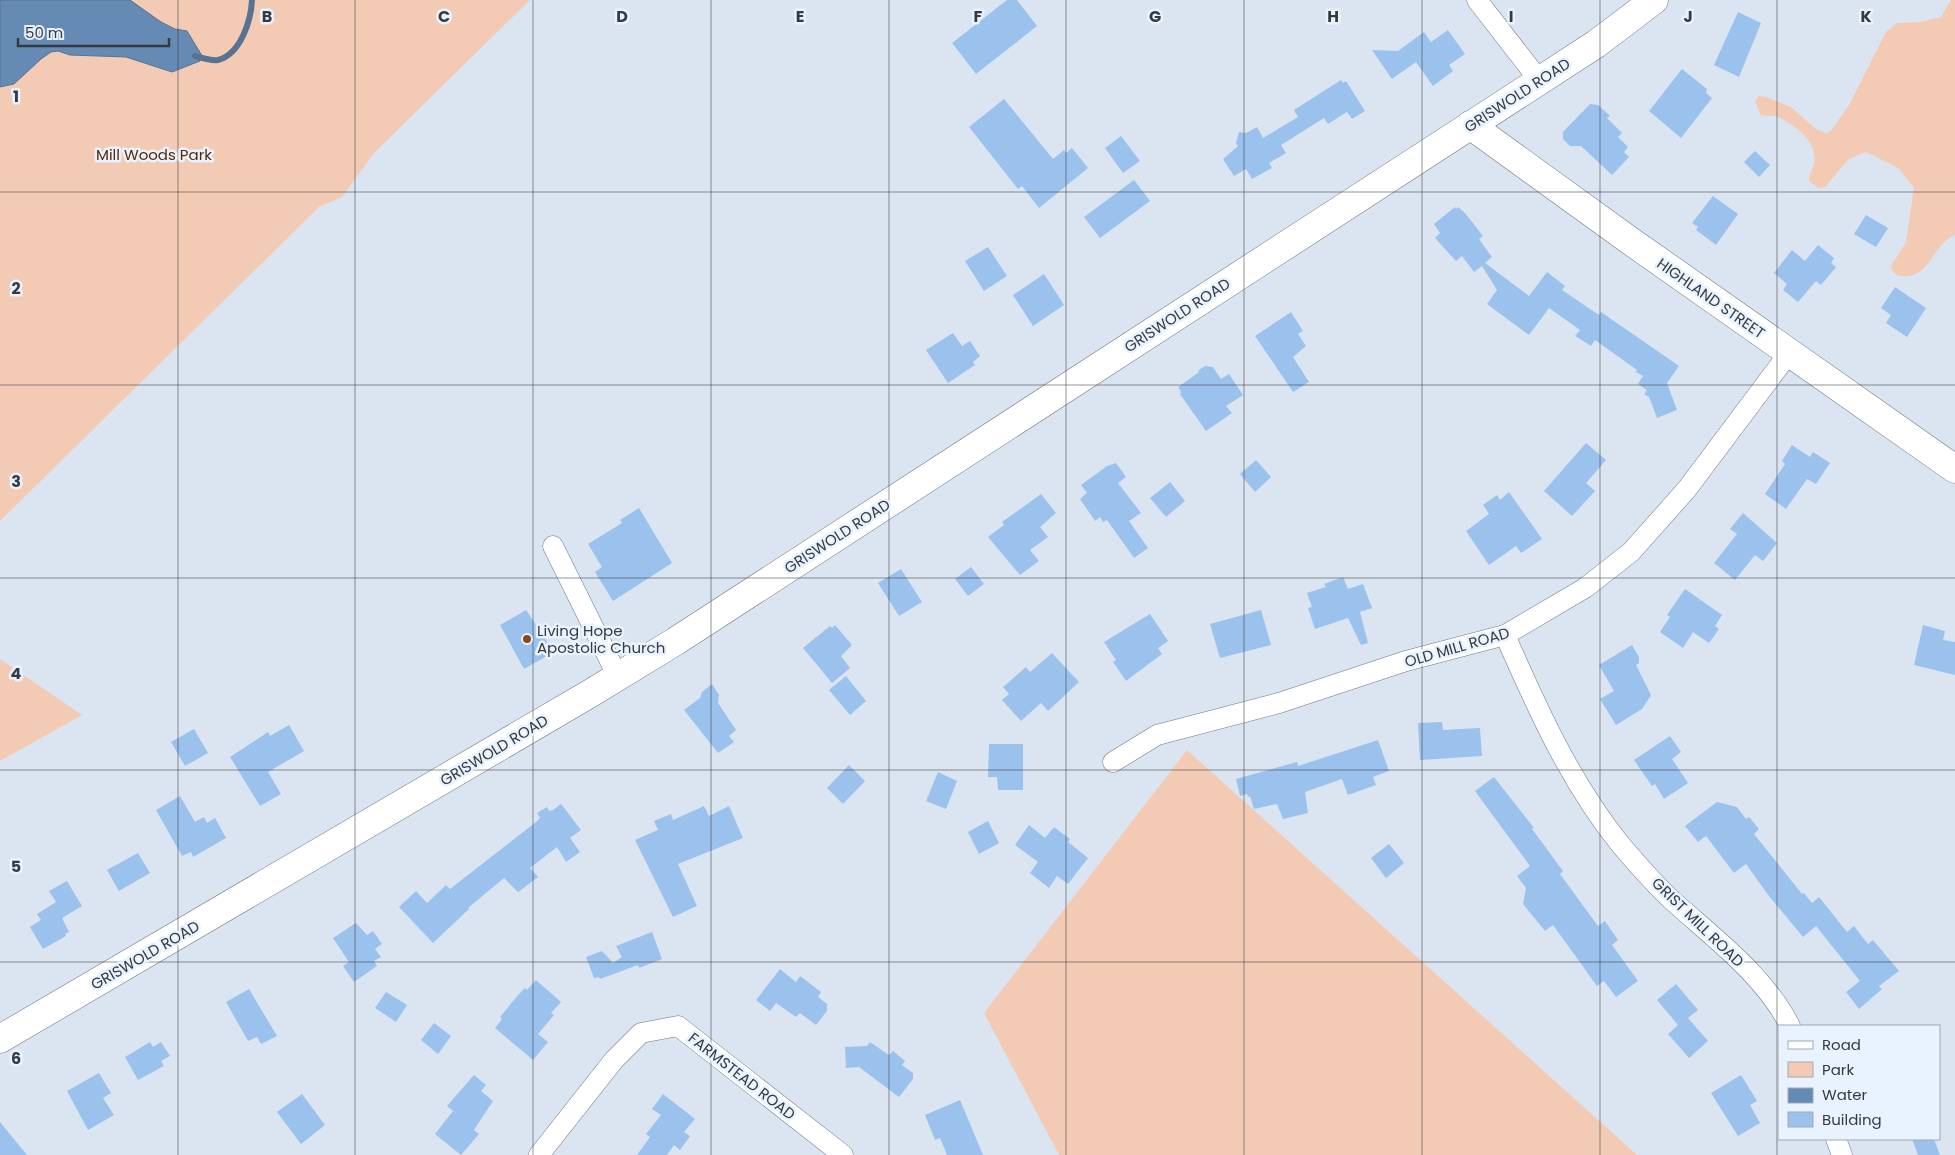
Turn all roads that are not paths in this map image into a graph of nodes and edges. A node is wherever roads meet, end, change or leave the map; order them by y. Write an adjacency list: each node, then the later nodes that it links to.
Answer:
1 (1477, 0): 3 (street)
2 (1654, 0): 3 (street, GRISWOLD ROAD)
3 (1540, 80): 4 (street, GRISWOLD ROAD)
4 (1470, 125): 5 (street, HIGHLAND STREET); 9 (street, GRISWOLD ROAD)
5 (1789, 353): 6 (street, HIGHLAND STREET); 8 (street, OLD MILL ROAD)
6 (1955, 468)
7 (553, 546): 9 (street)
8 (1506, 635): 10 (street, OLD MILL ROAD); 11 (street, GRIST MILL ROAD)
9 (618, 677): 12 (street, GRISWOLD ROAD)
10 (1113, 762)
11 (1790, 1025)
12 (0, 1039)
13 (1836, 1140): 16 (street)
14 (539, 1155): 15 (street, FARMSTEAD ROAD)
15 (843, 1155)
16 (1842, 1155)

